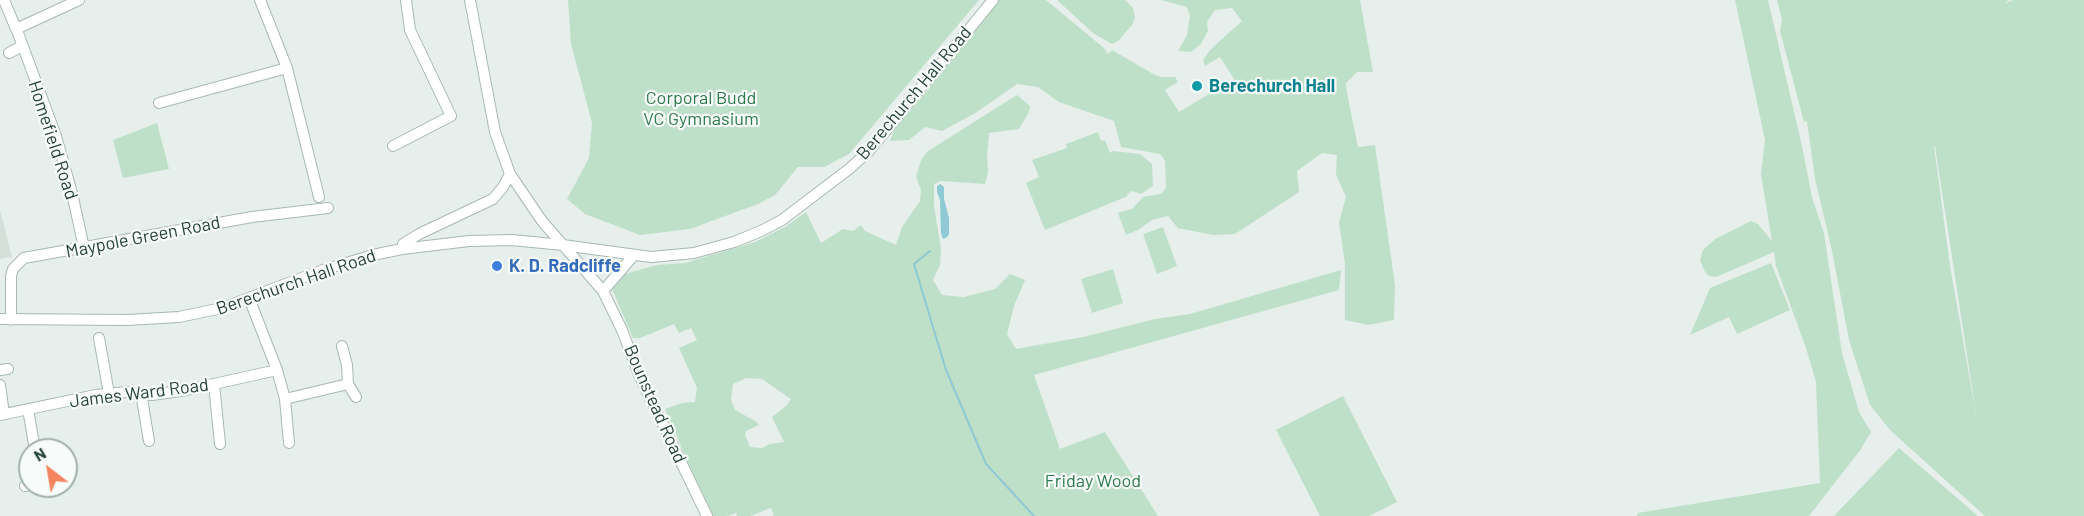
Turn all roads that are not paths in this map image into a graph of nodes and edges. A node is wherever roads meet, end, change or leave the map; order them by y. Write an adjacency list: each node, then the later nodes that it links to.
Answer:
1 (4, 0): 7 (street, Homefield Road)
2 (79, 0): 7 (street)
3 (260, 0): 10 (street)
4 (406, 0): 12 (street)
5 (470, 0): 13 (street, Bounstead Road)
6 (993, 0): 21 (street, Berechurch Hall Road)
7 (17, 31): 8 (street, Homefield Road)
8 (22, 46): 9 (street); 19 (street, Homefield Road)
9 (9, 53)
10 (287, 68): 11 (street); 14 (street)
11 (159, 103)
12 (393, 146)
13 (510, 174): 16 (street, Bounstead Road); 20 (street)
14 (319, 197)
15 (327, 208): 19 (street, Maypole Green Road)
16 (542, 221): 17 (street); 18 (street, Bounstead Road)
17 (537, 242): 18 (street, Berechurch Hall Road); 20 (street, Berechurch Hall Road)
18 (563, 244): 21 (street, Berechurch Hall Road); 22 (street, Bounstead Road)
19 (84, 248): 24 (street, Maypole Green Road)
20 (402, 249): 23 (street, Berechurch Hall Road)
21 (634, 255): 22 (street)
22 (603, 291): 41 (street, Bounstead Road)
23 (249, 298): 24 (street, Berechurch Hall Road); 27 (street)
24 (5, 320)
25 (99, 338): 32 (street)
26 (342, 346): 29 (street)
27 (277, 370): 28 (street, James Ward Road); 34 (street)
28 (214, 384): 31 (street, James Ward Road); 40 (street)
29 (348, 384): 33 (street); 34 (street)
30 (0, 385): 36 (street)
31 (141, 393): 32 (street, James Ward Road); 38 (street)
32 (109, 394): 35 (street, James Ward Road)
33 (356, 398)
34 (285, 399): 39 (street)
35 (28, 409): 36 (street, James Ward Road); 37 (street)
36 (2, 415)
37 (33, 438)
38 (149, 441)
39 (289, 443)
40 (220, 444)
41 (707, 516)

